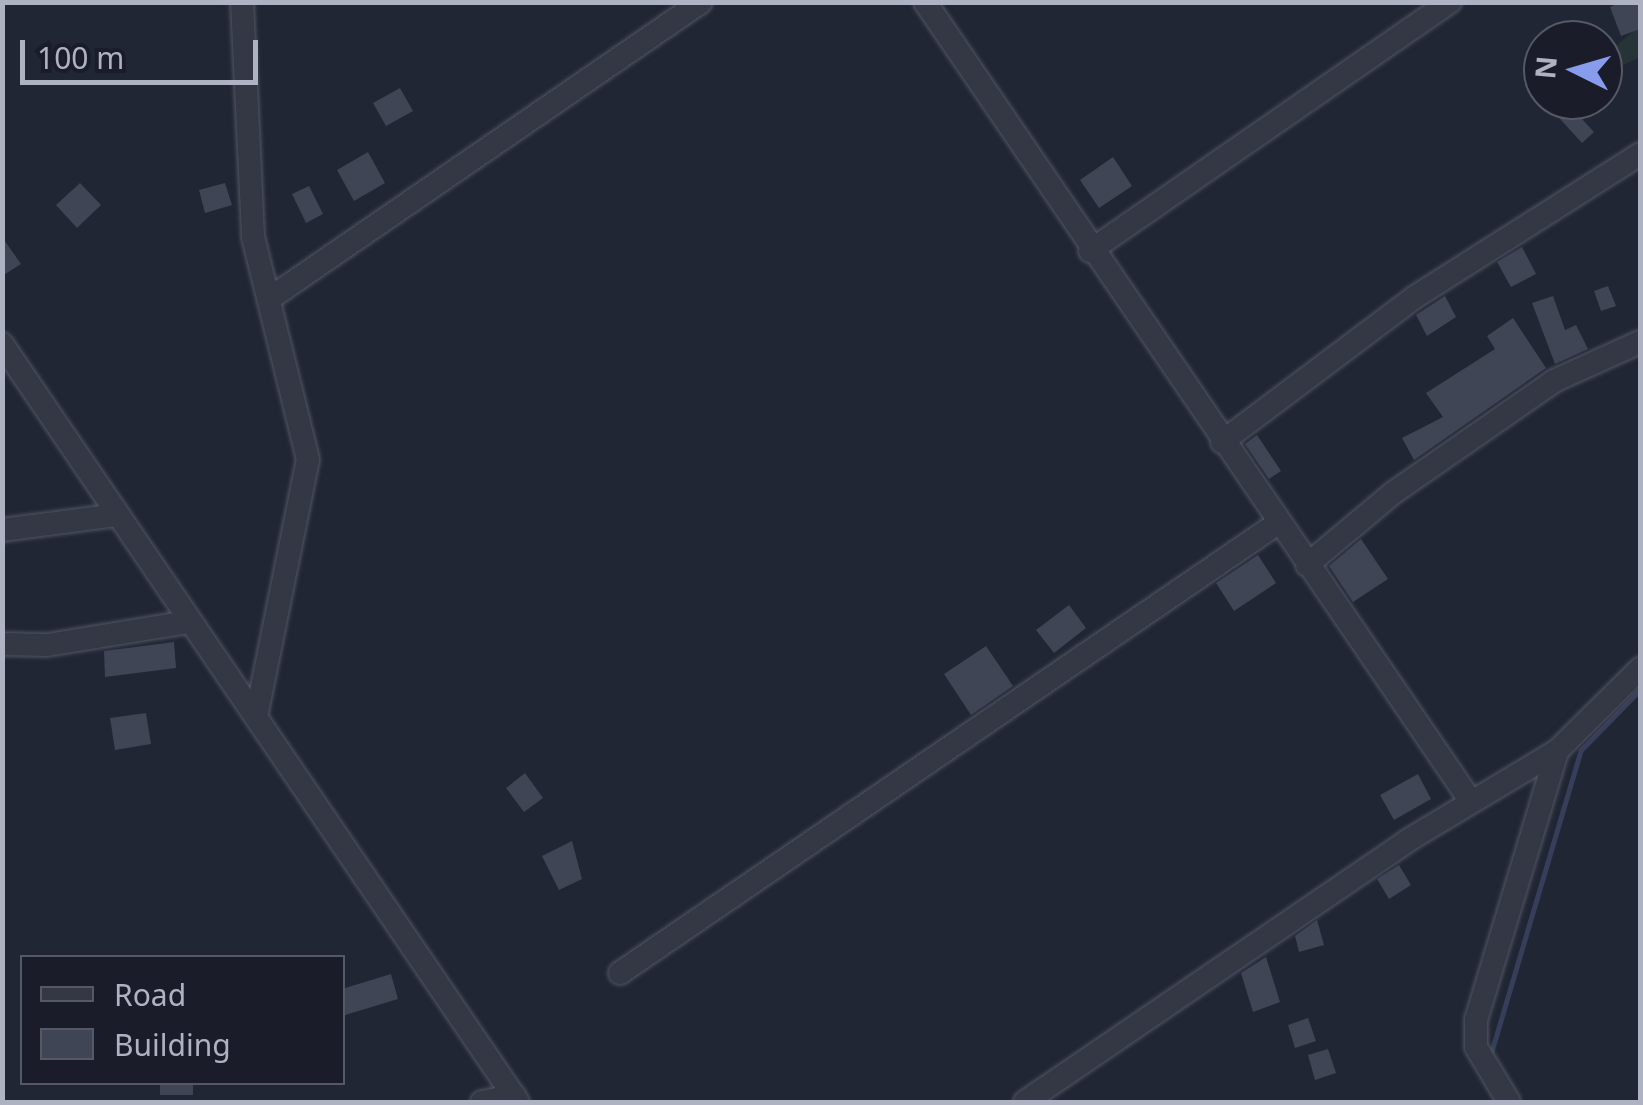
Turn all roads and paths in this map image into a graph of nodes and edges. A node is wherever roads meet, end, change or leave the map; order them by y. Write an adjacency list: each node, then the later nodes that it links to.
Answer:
1 (242, 2): 7 (street)
2 (701, 2): 7 (street)
3 (925, 2): 6 (street)
4 (1450, 2): 6 (street)
5 (1640, 154): 10 (street)
6 (1090, 251): 10 (street)
7 (269, 299): 18 (street)
8 (1640, 342): 14 (street)
9 (2, 344): 11 (street)
10 (1222, 442): 12 (street)
11 (118, 515): 13 (street); 15 (street)
12 (1278, 523): 14 (street); 21 (street)
13 (2, 530)
14 (1307, 565): 20 (street)
15 (189, 622): 16 (street); 18 (street)
16 (2, 644)
17 (1640, 670): 19 (street)
18 (256, 717): 22 (street)
19 (1557, 751): 20 (street); 25 (street)
20 (1470, 800): 24 (street)
21 (620, 972)
22 (516, 1099): 23 (street)
23 (482, 1102)
24 (1024, 1102)
25 (1509, 1102)

